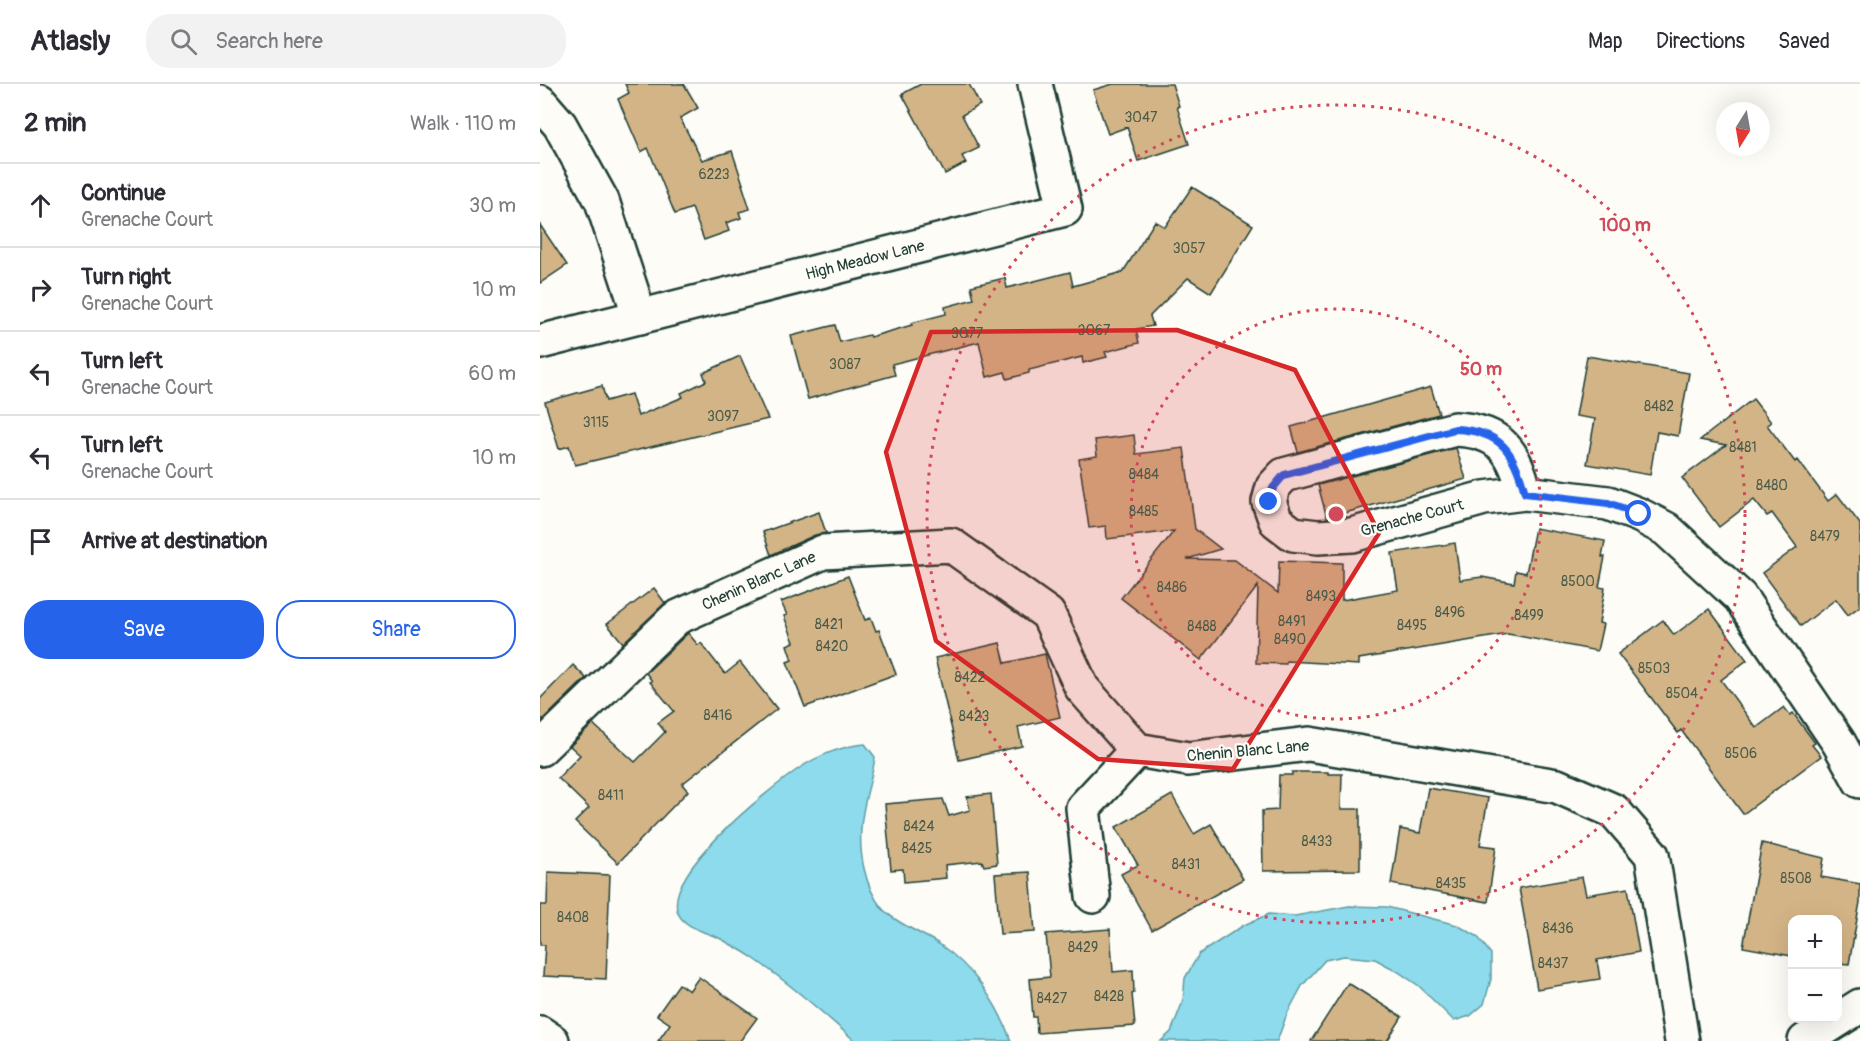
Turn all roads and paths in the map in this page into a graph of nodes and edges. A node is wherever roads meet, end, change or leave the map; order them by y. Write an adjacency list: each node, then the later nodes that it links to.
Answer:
1 (1035, 84): 3 (street, High Meadow Lane)
2 (540, 102): 3 (street)
3 (640, 317): 4 (street, High Meadow Lane)
4 (540, 342)
5 (1525, 493): 5 (street, Grenache Court); 8 (street, Grenache Court)
6 (540, 748): 7 (street, Chenin Blanc Lane)
7 (1137, 750): 9 (street); 13 (street, Chenin Blanc Lane)
8 (1860, 781)
9 (1093, 896)
10 (1860, 1006): 14 (street)
11 (540, 1033): 12 (street)
12 (552, 1041)
13 (1682, 1041)
14 (1806, 1041)

